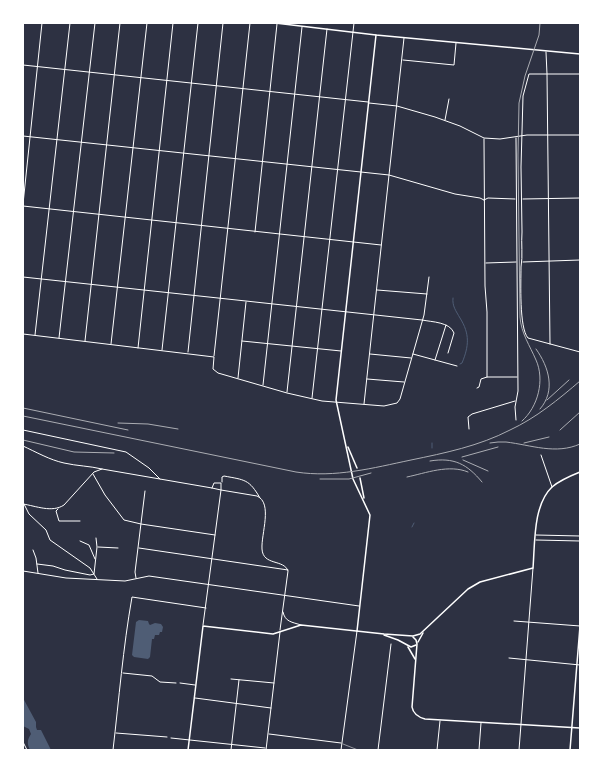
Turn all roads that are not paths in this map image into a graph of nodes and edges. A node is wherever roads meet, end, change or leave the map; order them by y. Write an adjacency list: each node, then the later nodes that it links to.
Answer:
1 (42, 23): 22 (street)
2 (70, 23): 23 (street)
3 (95, 23): 24 (street)
4 (120, 23): 27 (street)
5 (146, 23): 28 (street)
6 (173, 23): 29 (street)
7 (198, 23): 30 (street)
8 (224, 23): 31 (street)
9 (250, 23): 32 (street)
10 (276, 23): 12 (main road); 33 (street)
11 (354, 23): 14 (street)
12 (302, 26): 13 (main road); 34 (street)
13 (327, 29): 14 (main road); 35 (street)
14 (352, 31): 15 (main road); 37 (street)
15 (376, 35): 16 (main road); 38 (main road)
16 (404, 38): 17 (main road); 20 (street)
17 (456, 43): 18 (main road); 20 (street)
18 (546, 51): 19 (main road); 25 (street)
19 (580, 54)
20 (402, 60): 39 (street)
21 (23, 65): 22 (street)
22 (38, 66): 23 (street); 46 (street)
23 (65, 69): 24 (street); 48 (street)
24 (90, 72): 27 (street); 49 (street)
25 (547, 74): 26 (street); 41 (street); 44 (street)
26 (580, 74)
27 (114, 75): 28 (street); 50 (street)
28 (141, 78): 29 (street); 51 (street)
29 (167, 81): 30 (street); 52 (street)
30 (192, 84): 31 (street); 53 (street)
31 (217, 87): 32 (street); 54 (street)
32 (243, 89): 33 (street); 55 (street)
33 (270, 92): 34 (street); 56 (street)
34 (294, 95): 35 (street); 57 (street)
35 (320, 97): 37 (street); 58 (street)
36 (449, 99): 40 (street)
37 (344, 100): 38 (street); 59 (street)
38 (369, 102): 39 (street); 60 (main road)
39 (397, 106): 40 (street); 61 (street)
40 (445, 121): 47 (street)
41 (548, 135): 44 (street); 45 (street); 65 (street)
42 (23, 136): 46 (street)
43 (516, 136): 44 (street); 47 (street); 63 (street)
44 (520, 136): 64 (street)
45 (580, 136)
46 (30, 137): 48 (street); 67 (street)
47 (484, 138): 66 (street)
48 (57, 140): 49 (street); 68 (street)
49 (82, 142): 50 (street); 69 (street)
50 (107, 145): 51 (street); 70 (street)
51 (132, 148): 52 (street); 71 (street)
52 (160, 150): 53 (street); 72 (street)
53 (184, 153): 54 (street); 73 (street)
54 (209, 155): 55 (street); 74 (street)
55 (235, 158): 56 (street); 75 (street)
56 (262, 161): 57 (street); 76 (street)
57 (286, 164): 58 (street); 77 (street)
58 (311, 167): 59 (street); 78 (street)
59 (336, 170): 60 (street); 79 (street)
60 (361, 172): 61 (street); 80 (main road)
61 (389, 175): 66 (street); 81 (street)
62 (580, 198): 65 (street)
63 (516, 199): 66 (street); 84 (street)
64 (522, 199): 65 (street); 85 (street)
65 (549, 199): 83 (street)
66 (484, 200): 86 (street)
67 (23, 205): 68 (street)
68 (48, 209): 69 (street); 89 (street)
69 (74, 212): 70 (street); 90 (street)
70 (99, 214): 71 (street); 91 (street)
71 (125, 218): 72 (street); 92 (street)
72 (152, 221): 73 (street); 93 (street)
73 (177, 223): 74 (street); 95 (street)
74 (202, 226): 75 (street); 97 (street)
75 (228, 229): 76 (street); 98 (street)
76 (255, 232): 77 (street)
77 (279, 234): 78 (street); 100 (street)
78 (304, 236): 79 (street); 101 (street)
79 (329, 239): 80 (street); 102 (street)
80 (353, 242): 81 (street); 103 (main road)
81 (381, 245): 94 (street)
82 (580, 260): 83 (street)
83 (550, 261): 85 (street); 113 (street)
84 (517, 262): 86 (street); 130 (street)
85 (522, 262): 113 (street)
86 (485, 263): 129 (street)
87 (23, 277): 89 (street)
88 (429, 277): 96 (street)
89 (41, 279): 90 (street); 108 (street)
90 (66, 282): 91 (street); 109 (street)
91 (91, 284): 92 (street); 111 (street)
92 (117, 287): 93 (street); 114 (street)
93 (144, 290): 95 (street); 116 (street)
94 (376, 290): 96 (street); 104 (street)
95 (169, 293): 97 (street); 118 (street)
96 (427, 294): 105 (street)
97 (194, 296): 98 (street); 121 (street)
98 (220, 298): 99 (street); 125 (street)
99 (246, 301): 100 (street); 110 (street)
100 (271, 304): 101 (street); 112 (street)
101 (296, 307): 102 (street); 115 (street)
102 (322, 309): 103 (street); 117 (street)
103 (346, 312): 104 (street); 119 (main road)
104 (373, 316): 105 (street); 123 (street)
105 (422, 320): 106 (street); 124 (street)
106 (446, 325): 122 (street); 127 (street)
107 (23, 334): 108 (street)
108 (35, 336): 109 (street)
109 (59, 339): 111 (street)
110 (242, 341): 112 (street); 131 (street)
111 (85, 342): 114 (street)
112 (267, 343): 115 (street); 134 (street)
113 (550, 344): 120 (street)
114 (111, 345): 116 (street)
115 (292, 346): 117 (street); 136 (street)
116 (138, 348): 118 (street)
117 (317, 349): 119 (street); 137 (street)
118 (162, 350): 121 (street)
119 (341, 351): 139 (main road)
120 (580, 352)
121 (188, 353): 125 (street)
122 (448, 353)
123 (369, 354): 126 (street); 132 (street)
124 (412, 354): 126 (street); 127 (street)
125 (214, 357): 131 (street)
126 (411, 358): 133 (street)
127 (435, 360): 128 (street)
128 (457, 366)
129 (487, 377): 130 (street); 135 (street)
130 (518, 377): 138 (street)
131 (238, 379): 134 (street)
132 (367, 379): 133 (street); 140 (street)
133 (404, 382): 140 (street)
134 (263, 386): 136 (street)
135 (477, 388)
136 (287, 393): 137 (street)
137 (312, 399): 139 (street)
138 (516, 401): 141 (street); 142 (street)
139 (337, 402): 140 (street); 144 (main road)
140 (364, 405)
141 (516, 420)
142 (469, 429)
143 (23, 430): 152 (street)
144 (347, 445): 147 (main road); 159 (main road)
145 (23, 446): 148 (street)
146 (540, 455): 154 (street)
147 (357, 468)
148 (102, 469): 150 (street); 152 (street)
149 (580, 472): 154 (main road)
150 (93, 474): 161 (street); 163 (street)
151 (360, 478): 159 (main road)
152 (161, 479): 155 (street)
153 (222, 483): 155 (street); 156 (street); 158 (street)
154 (552, 487): 165 (main road)
155 (212, 488): 156 (street)
156 (221, 490): 158 (street); 164 (street)
157 (145, 491): 163 (street)
158 (261, 499): 179 (street)
159 (364, 502): 187 (main road)
160 (24, 504): 161 (street); 182 (street)
161 (58, 508): 162 (street)
162 (80, 521)
163 (141, 524): 164 (street); 173 (street)
164 (215, 535): 175 (street)
165 (536, 535): 166 (street); 168 (main road)
166 (580, 536)
167 (96, 538): 171 (street)
168 (536, 540): 170 (street); 178 (main road)
169 (80, 541): 176 (street)
170 (580, 541)
171 (97, 547): 172 (street); 176 (street)
172 (118, 548)
173 (138, 548): 175 (street); 183 (street)
174 (33, 550): 177 (street)
175 (212, 559): 179 (street); 185 (street)
176 (96, 560): 182 (street)
177 (37, 564): 181 (street); 182 (street)
178 (533, 568): 191 (street); 195 (main road)
179 (288, 570): 186 (street)
180 (23, 571): 181 (street)
181 (38, 574): 184 (street)
182 (94, 574): 184 (street)
183 (136, 579): 184 (street); 185 (street)
184 (97, 580)
185 (209, 584): 186 (street); 188 (street)
186 (285, 595): 187 (street); 189 (street)
187 (360, 606): 196 (main road)
188 (206, 608): 193 (street); 208 (street)
189 (283, 609): 192 (street); 197 (street)
190 (514, 621): 191 (street)
191 (529, 622): 194 (street); 204 (street)
192 (301, 625): 196 (main road); 197 (main road)
193 (203, 626): 197 (main road); 214 (main road)
194 (580, 626): 206 (main road)
195 (428, 627): 199 (main road); 201 (main road)
196 (357, 631): 198 (main road); 229 (street)
197 (280, 632): 213 (street)
198 (380, 634): 199 (main road); 202 (main road)
199 (409, 636): 201 (main road)
200 (391, 644): 238 (street)
201 (417, 644): 202 (main road); 205 (main road)
202 (407, 645): 205 (main road)
203 (509, 658): 204 (street)
204 (526, 659): 206 (street); 220 (street)
205 (415, 660): 218 (main road)
206 (577, 665): 207 (street); 221 (main road)
207 (580, 665)
208 (122, 673): 211 (street); 223 (street)
209 (231, 679): 210 (street)
210 (239, 680): 213 (street); 216 (street)
211 (176, 683)
212 (180, 683): 214 (street)
213 (274, 683): 217 (street)
214 (196, 685): 215 (main road)
215 (194, 698): 216 (street); 227 (main road)
216 (236, 704): 217 (street); 230 (street)
217 (271, 708): 224 (street)
218 (440, 720): 219 (main road); 239 (street)
219 (481, 722): 220 (main road); 240 (street)
220 (521, 724): 221 (main road); 241 (street)
221 (572, 728): 222 (main road); 242 (main road)
222 (580, 728)
223 (115, 732): 225 (street); 233 (street)
224 (268, 733): 229 (street); 231 (street)
225 (167, 738)
226 (171, 738): 227 (street)
227 (189, 740): 230 (street); 234 (main road)
228 (23, 742): 232 (street)
229 (342, 743): 236 (street); 237 (street)
230 (232, 744): 231 (street); 235 (street)
231 (266, 749)
232 (27, 750)
233 (113, 750)
234 (188, 750)
235 (231, 750)
236 (341, 750)
237 (358, 750)
238 (378, 750)
239 (437, 750)
240 (479, 750)
241 (519, 750)
242 (570, 750)

